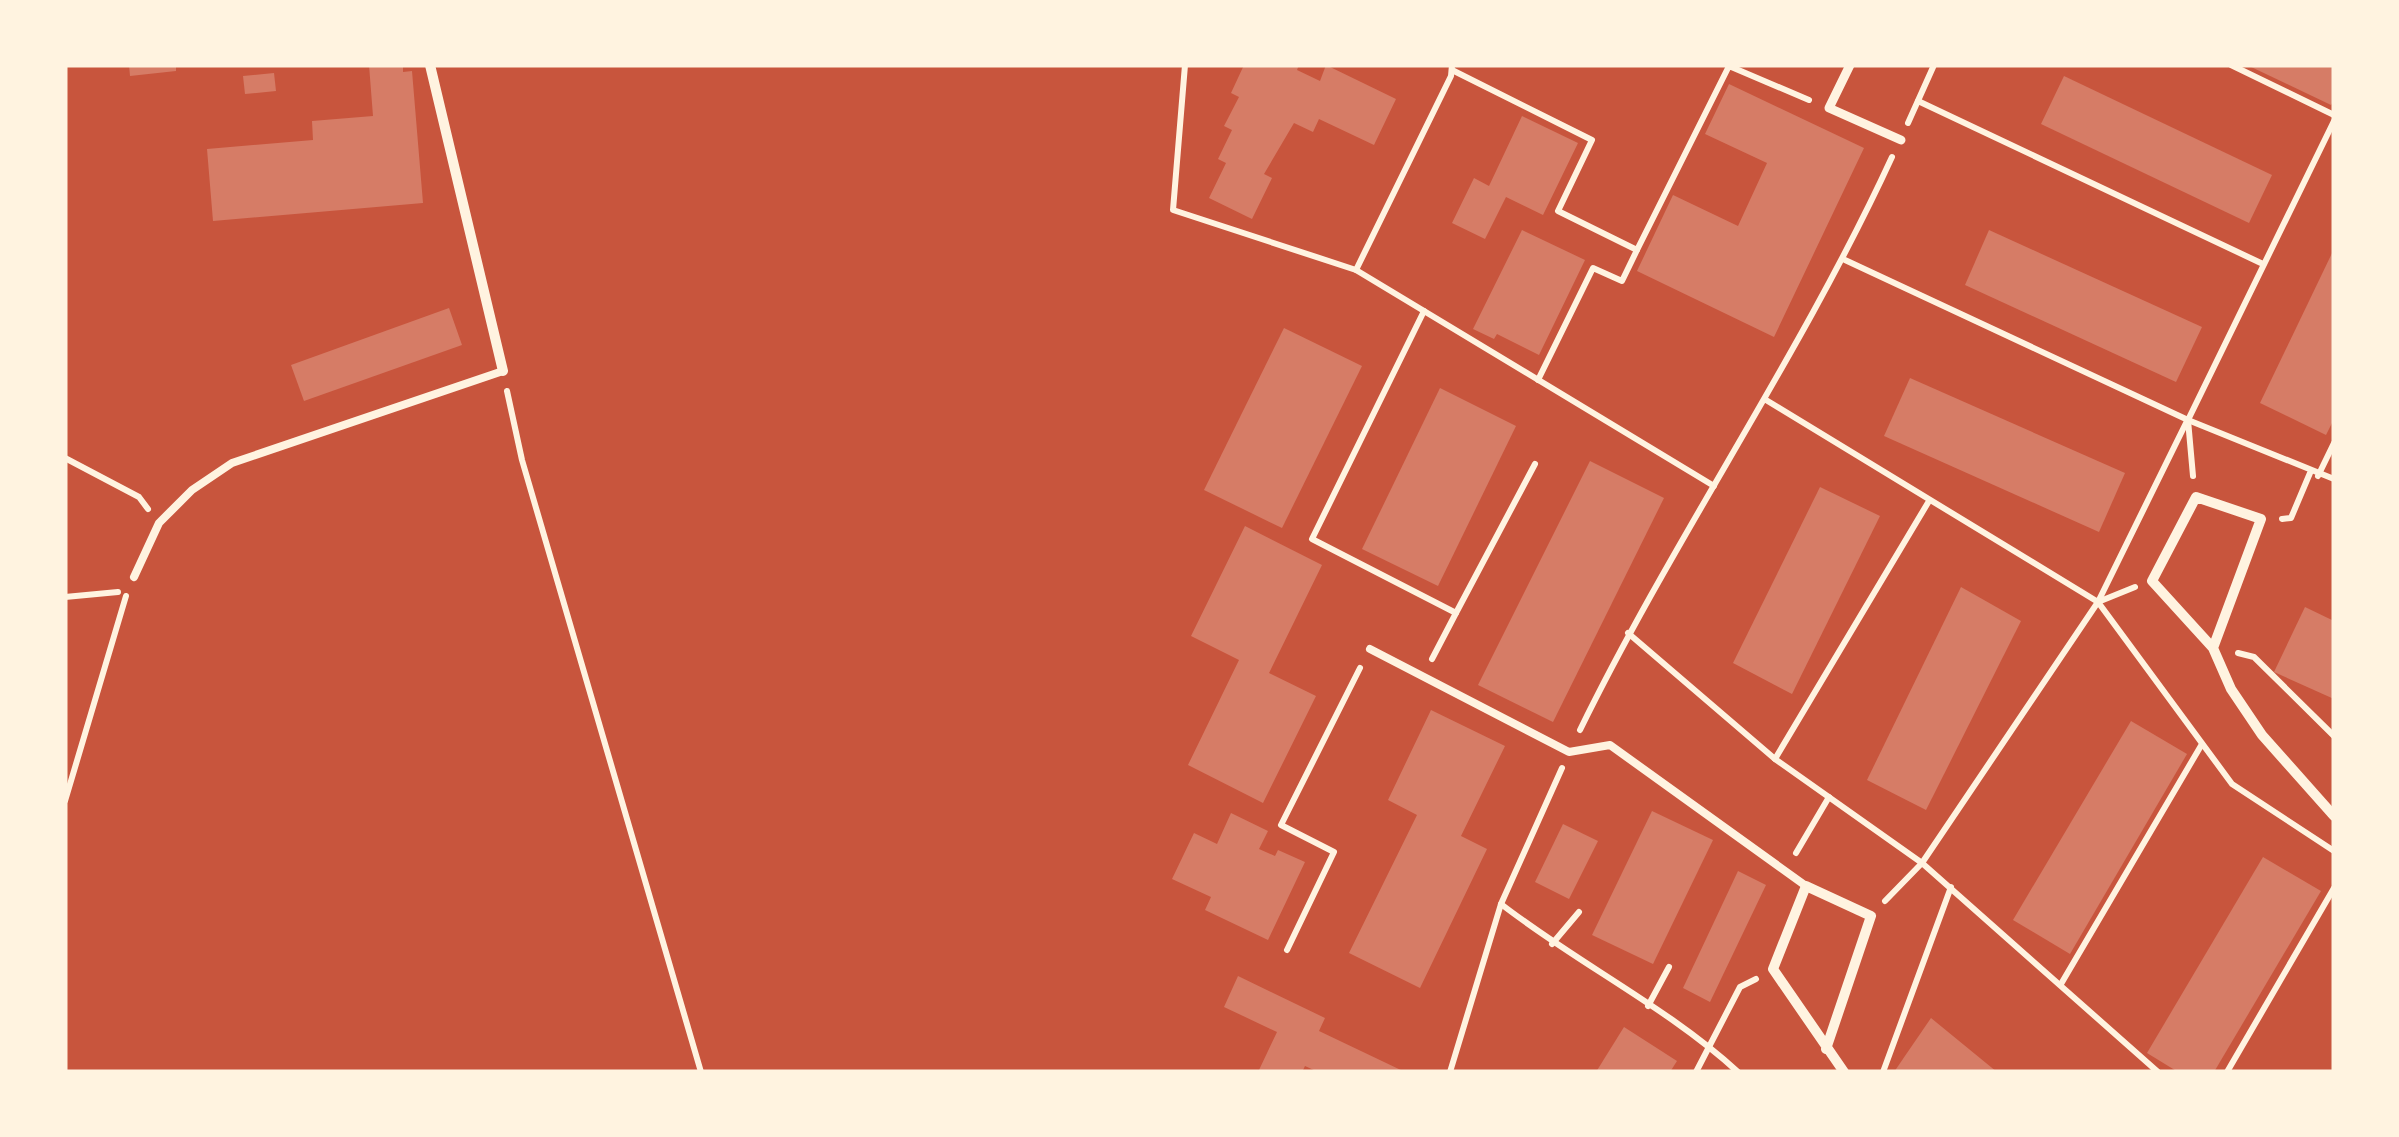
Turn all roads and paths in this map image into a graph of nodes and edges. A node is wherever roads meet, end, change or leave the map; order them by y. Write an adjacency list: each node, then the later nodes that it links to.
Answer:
1 (430, 65): 16 (street)
2 (1185, 65): 14 (path)
3 (1850, 65): 8 (street)
4 (1934, 65): 7 (path)
5 (2231, 65): 9 (path)
6 (1452, 68): 11 (path); 14 (path)
7 (1918, 101): 10 (path); 13 (path)
8 (1829, 108): 10 (street); 11 (path)
9 (2334, 118): 13 (path)
10 (1900, 140): 12 (path)
11 (1637, 250): 17 (path)
12 (1845, 260): 18 (path); 19 (path)
13 (2263, 264): 19 (path)
14 (1356, 270): 15 (path)
15 (1424, 311): 17 (path); 34 (path)
16 (503, 372): 29 (lane); 63 (path)
17 (1538, 380): 25 (path)
18 (1766, 400): 25 (path); 27 (path)
19 (2188, 420): 23 (path); 26 (path); 33 (path)
20 (2334, 443): 23 (path)
21 (65, 458): 29 (path)
22 (1534, 464): 34 (path)
23 (2314, 475): 24 (path); 28 (path)
24 (2334, 479)
25 (1714, 486): 35 (path)
26 (2196, 497): 28 (street); 31 (street)
27 (1929, 501): 33 (path); 42 (path)
28 (2261, 519): 36 (street)
29 (159, 524): 30 (lane)
30 (134, 577)
31 (2152, 581): 33 (path); 36 (street)
32 (65, 597): 44 (path)
33 (2098, 602): 40 (path); 47 (path)
34 (1456, 613): 38 (path)
35 (1628, 632): 41 (path); 42 (path)
36 (2213, 648): 39 (path); 45 (street)
37 (1370, 649): 38 (lane); 56 (path)
38 (1424, 675): 41 (lane)
39 (2334, 736)
40 (2202, 744): 46 (path); 59 (path)
41 (1570, 752): 48 (lane); 52 (path)
42 (1775, 759): 43 (path)
43 (1829, 797): 47 (path); 48 (path)
44 (65, 800)
45 (2334, 816)
46 (2334, 851)
47 (1922, 863): 50 (path); 54 (path)
48 (1785, 871): 49 (lane)
49 (1806, 886): 54 (street); 58 (street)
50 (1951, 887): 59 (path); 68 (path)
51 (2334, 888): 70 (path)
52 (1501, 904): 55 (path); 64 (path)
53 (1579, 912): 55 (path)
54 (1870, 916): 62 (street)
55 (1552, 944): 60 (path)
56 (1287, 950)
57 (1669, 967): 60 (path)
58 (1774, 970): 61 (path); 62 (street)
59 (2061, 984): 69 (path)
60 (1648, 1006): 61 (path)
61 (1710, 1047): 65 (path); 66 (path)
62 (1826, 1049): 67 (street)
63 (701, 1072)
64 (1450, 1072)
65 (1696, 1072)
66 (1738, 1072)
67 (1844, 1072)
68 (1882, 1072)
69 (2158, 1072)
70 (2227, 1072)

